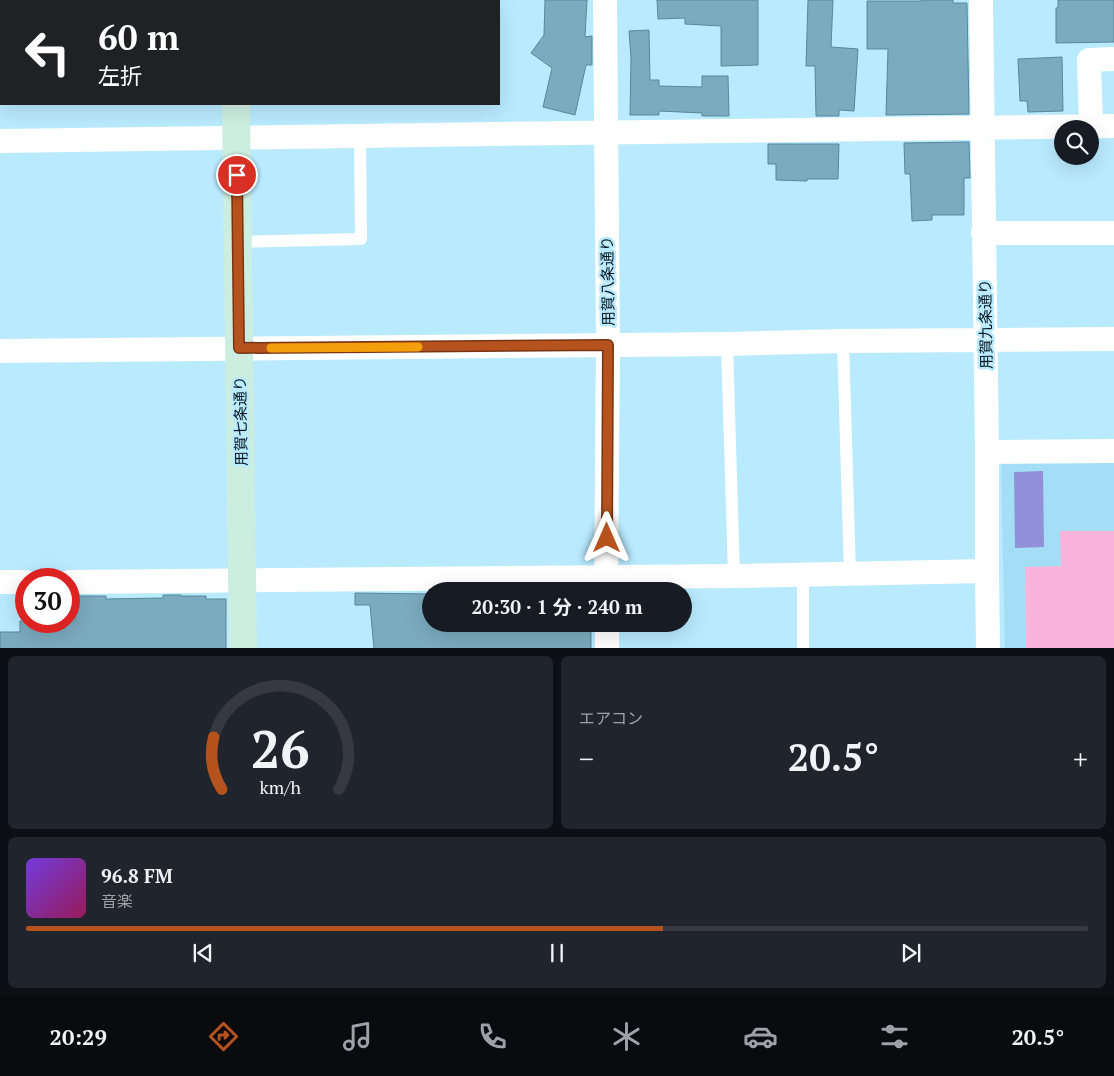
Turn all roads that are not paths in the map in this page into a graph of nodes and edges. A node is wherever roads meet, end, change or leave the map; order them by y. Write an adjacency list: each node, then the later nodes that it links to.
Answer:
1 (605, 0): 10 (street, 用賀八条通り)
2 (981, 0): 9 (street, 用賀九条通り)
3 (1114, 59): 5 (street)
4 (236, 105): 12 (street, 用賀七条通り)
5 (1091, 120)
6 (1114, 126): 8 (street)
7 (1054, 127): 9 (street)
8 (1099, 127)
9 (983, 128): 10 (street); 14 (street, 用賀九条通り)
10 (606, 133): 11 (street); 21 (street, 用賀八条通り)
11 (360, 136): 12 (street); 16 (lane)
12 (237, 137): 13 (street); 16 (street, 用賀七条通り)
13 (0, 141)
14 (983, 233): 15 (street); 19 (street, 用賀九条通り)
15 (1114, 233)
16 (238, 242): 22 (street, 用賀七条通り)
17 (1114, 339): 19 (street)
18 (843, 341): 19 (street); 20 (street); 28 (lane)
19 (985, 341): 25 (street, 用賀九条通り)
20 (727, 344): 21 (street); 29 (lane)
21 (608, 345): 22 (street); 35 (street, 用賀八条通り)
22 (239, 348): 23 (street); 30 (street, 用賀七条通り)
23 (0, 351)
24 (1114, 451): 25 (street)
25 (987, 452): 26 (street, 用賀九条通り)
26 (987, 571): 28 (street); 41 (street, 用賀九条通り)
27 (803, 574): 28 (street); 29 (street); 40 (lane)
28 (850, 574)
29 (734, 576): 36 (street)
30 (242, 580): 33 (street); 34 (street); 38 (street, 用賀七条通り)
31 (0, 582): 32 (street)
32 (15, 582)
33 (80, 582)
34 (424, 582)
35 (606, 582)
36 (638, 582)
37 (607, 632): 39 (street)
38 (243, 648)
39 (607, 648)
40 (803, 648)
41 (988, 648)

